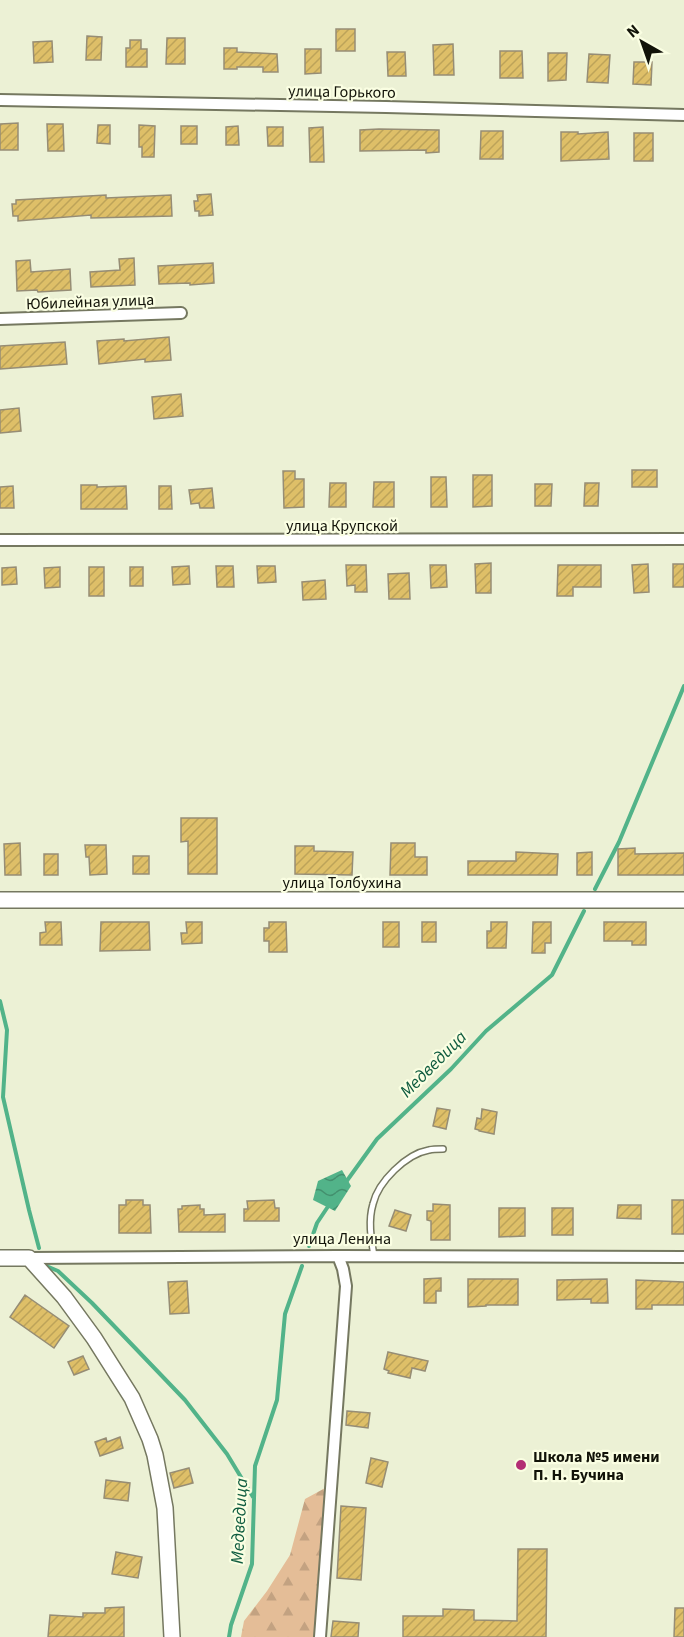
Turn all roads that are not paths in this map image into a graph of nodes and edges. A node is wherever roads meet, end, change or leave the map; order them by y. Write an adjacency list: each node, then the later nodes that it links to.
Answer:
1 (0, 100): 2 (street, улица Горького)
2 (684, 115)
3 (181, 314): 4 (street, Юбилейная улица)
4 (0, 319)
5 (684, 539): 6 (street, улица Крупской)
6 (0, 540)
7 (0, 900): 8 (main road, улица Толбухина)
8 (684, 900)
9 (443, 1149): 11 (lane)
10 (338, 1256): 11 (street, улица Ленина); 14 (street, улица Ленина); 16 (street)
11 (374, 1256): 12 (street, улица Ленина)
12 (684, 1257)
13 (0, 1258): 14 (main road, улица Ленина)
14 (29, 1258): 15 (main road)
15 (172, 1637)
16 (320, 1637)

